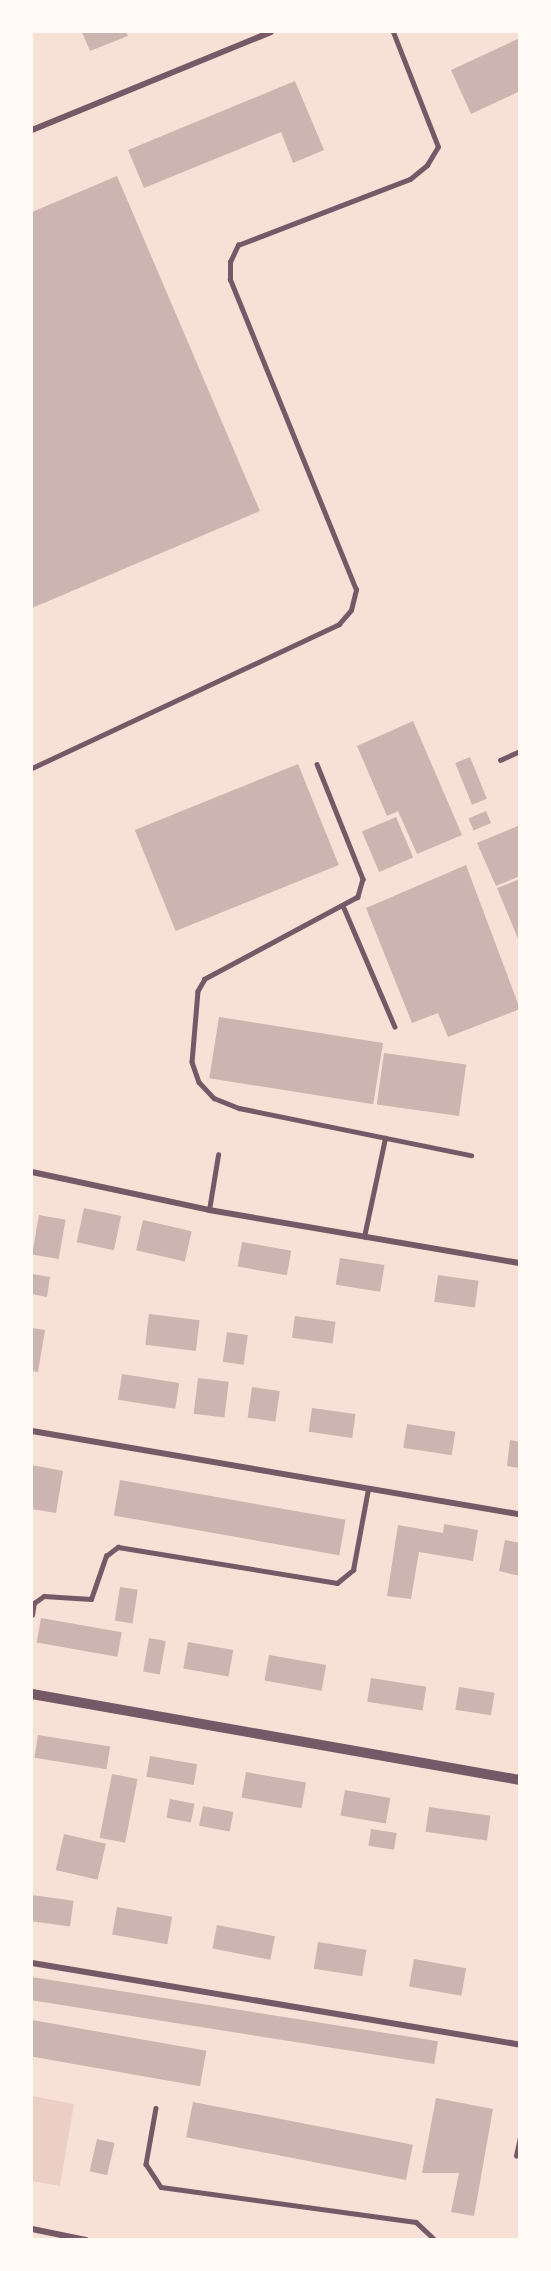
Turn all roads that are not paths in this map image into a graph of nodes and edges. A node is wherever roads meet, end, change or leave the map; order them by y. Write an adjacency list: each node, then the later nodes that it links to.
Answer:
1 (271, 32): 3 (street)
2 (393, 32): 7 (lane)
3 (32, 130)
4 (519, 752): 5 (lane)
5 (501, 760)
6 (317, 764): 8 (lane)
7 (32, 768)
8 (344, 908): 9 (lane); 10 (lane)
9 (395, 1027)
10 (385, 1138): 12 (lane); 15 (lane)
11 (218, 1155): 14 (lane)
12 (471, 1155)
13 (32, 1172): 14 (street)
14 (209, 1210): 15 (street)
15 (364, 1237): 16 (street)
16 (519, 1263)
17 (32, 1431): 18 (street)
18 (368, 1489): 19 (street); 20 (lane)
19 (519, 1514)
20 (32, 1615)
21 (32, 1694): 22 (street)
22 (519, 1780)
23 (32, 1963): 24 (street)
24 (519, 2045)
25 (156, 2108): 30 (lane)
26 (519, 2137): 27 (lane)
27 (516, 2156)
28 (32, 2229): 29 (street)
29 (86, 2240)
30 (435, 2240)

